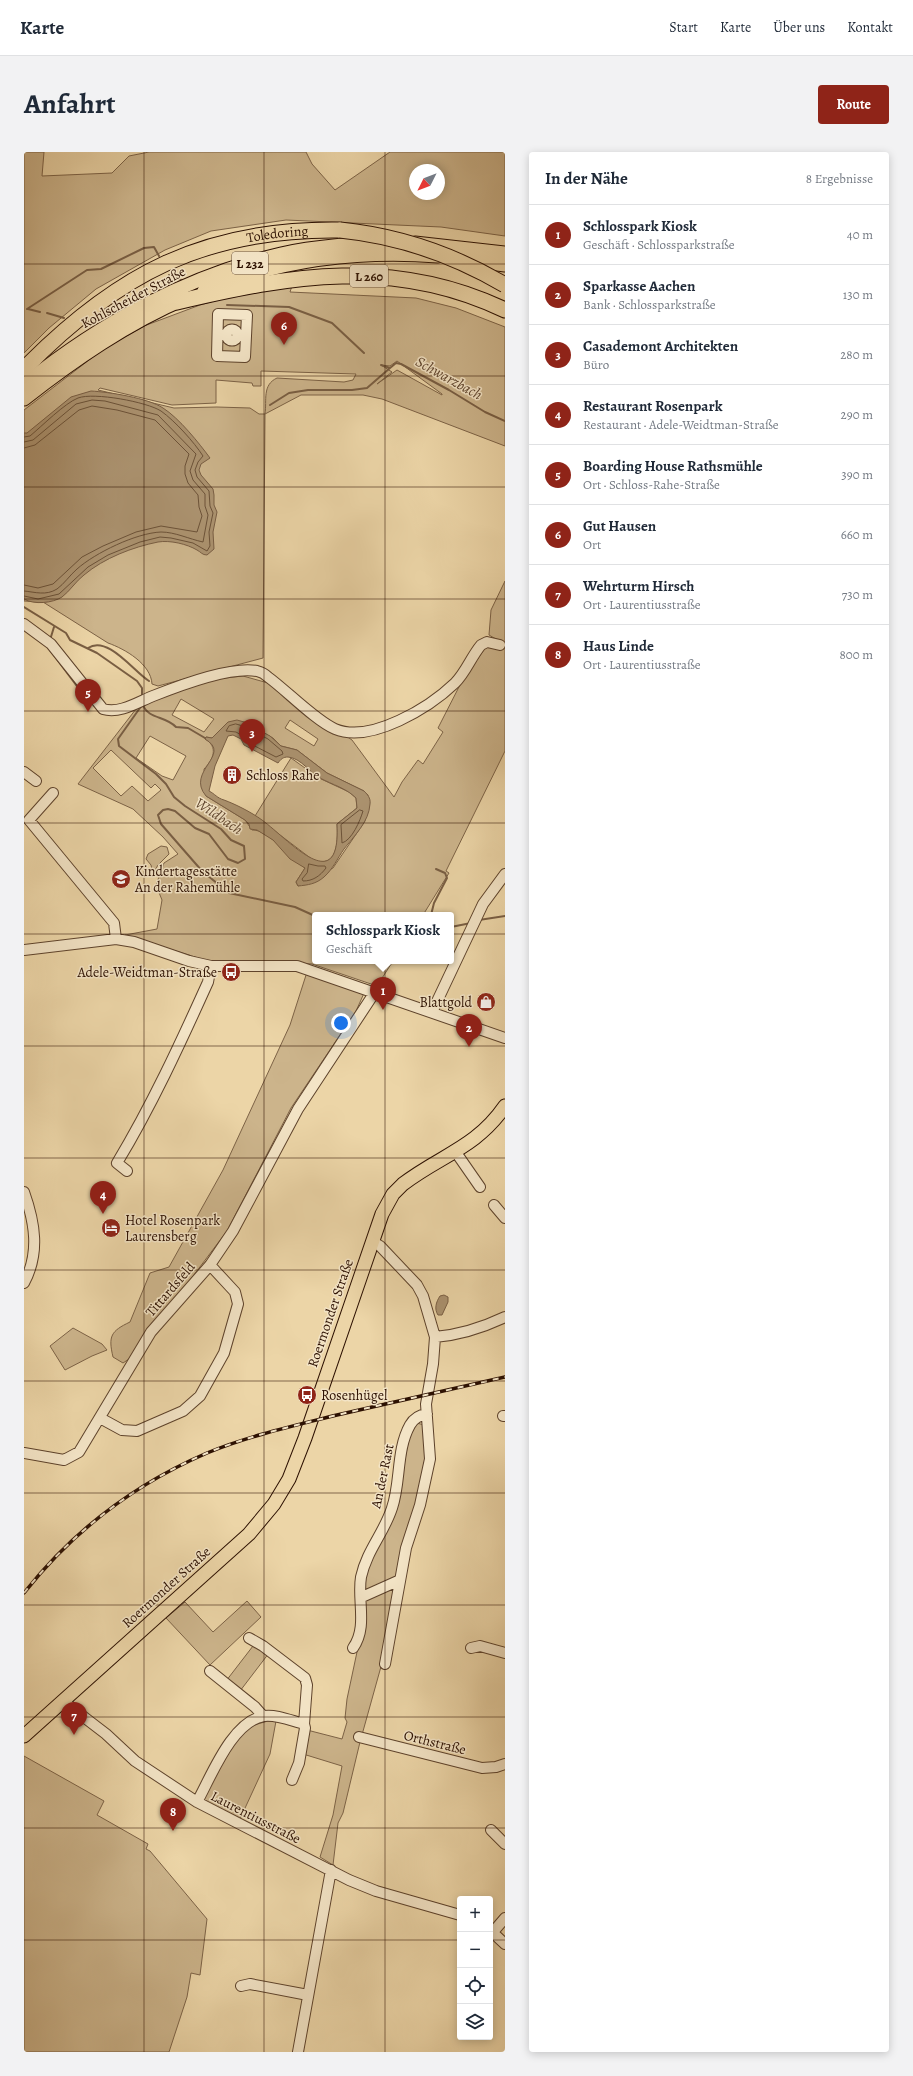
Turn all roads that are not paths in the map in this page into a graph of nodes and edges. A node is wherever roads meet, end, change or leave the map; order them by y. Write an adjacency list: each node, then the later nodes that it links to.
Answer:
1 (505, 253): 9 (main road, Kohlscheider Straße / L 232)
2 (505, 265): 4 (main road, Kohlscheider Straße / L 232)
3 (505, 285): 8 (highway, Toledoring, bridge)
4 (177, 302): 5 (highway, L 260); 10 (main road, Kohlscheider Straße / L 232)
5 (505, 310)
6 (232, 314): 7 (street); 7 (street); 7 (street)
7 (231, 356)
8 (24, 369)
9 (24, 385)
10 (24, 399)
11 (24, 624): 12 (street)
12 (500, 645)
13 (24, 772): 14 (street)
14 (36, 781)
15 (53, 793): 17 (street)
16 (505, 874): 21 (street)
17 (116, 939): 18 (street); 19 (street)
18 (24, 950)
19 (211, 966): 20 (street); 25 (street)
20 (375, 992): 21 (street); 31 (street, Tittardsfeld)
21 (432, 1012): 22 (street)
22 (505, 1038)
23 (505, 1106): 24 (main road, Roermonder Straße)
24 (455, 1151): 26 (street); 30 (main road, Roermonder Straße)
25 (127, 1171)
26 (480, 1187)
27 (24, 1192): 32 (street)
28 (494, 1205): 29 (street)
29 (505, 1218)
30 (372, 1241): 34 (street); 46 (main road, Roermonder Straße)
31 (210, 1265): 36 (street, Tittardsfeld); 36 (street)
32 (24, 1283)
33 (505, 1317): 34 (street)
34 (434, 1337): 35 (street)
35 (427, 1414): 38 (street); 39 (street, An der Rast)
36 (100, 1418): 37 (street, Tittardsfeld)
37 (24, 1453)
38 (400, 1580): 39 (street); 44 (street)
39 (362, 1597): 41 (street, An der Rast)
40 (249, 1638): 48 (street)
41 (353, 1648)
42 (471, 1648): 43 (street)
43 (505, 1653)
44 (385, 1664)
45 (210, 1672): 47 (street)
46 (63, 1701): 49 (main road, Roermonder Straße); 53 (street, Laurentiusstraße)
47 (263, 1716): 48 (street); 53 (street)
48 (304, 1724): 52 (street)
49 (24, 1736)
50 (359, 1737): 51 (street, Orthstraße)
51 (505, 1764)
52 (292, 1780)
53 (197, 1802): 56 (street, Laurentiusstraße)
54 (491, 1830): 55 (street)
55 (505, 1844)
56 (331, 1870): 57 (street, Laurentiusstraße); 63 (street)
57 (457, 1914)
58 (505, 1918): 59 (street)
59 (493, 1930)
60 (493, 1932): 61 (street)
61 (505, 1944)
62 (241, 1986): 63 (street)
63 (308, 1995): 64 (street)
64 (298, 2052)

